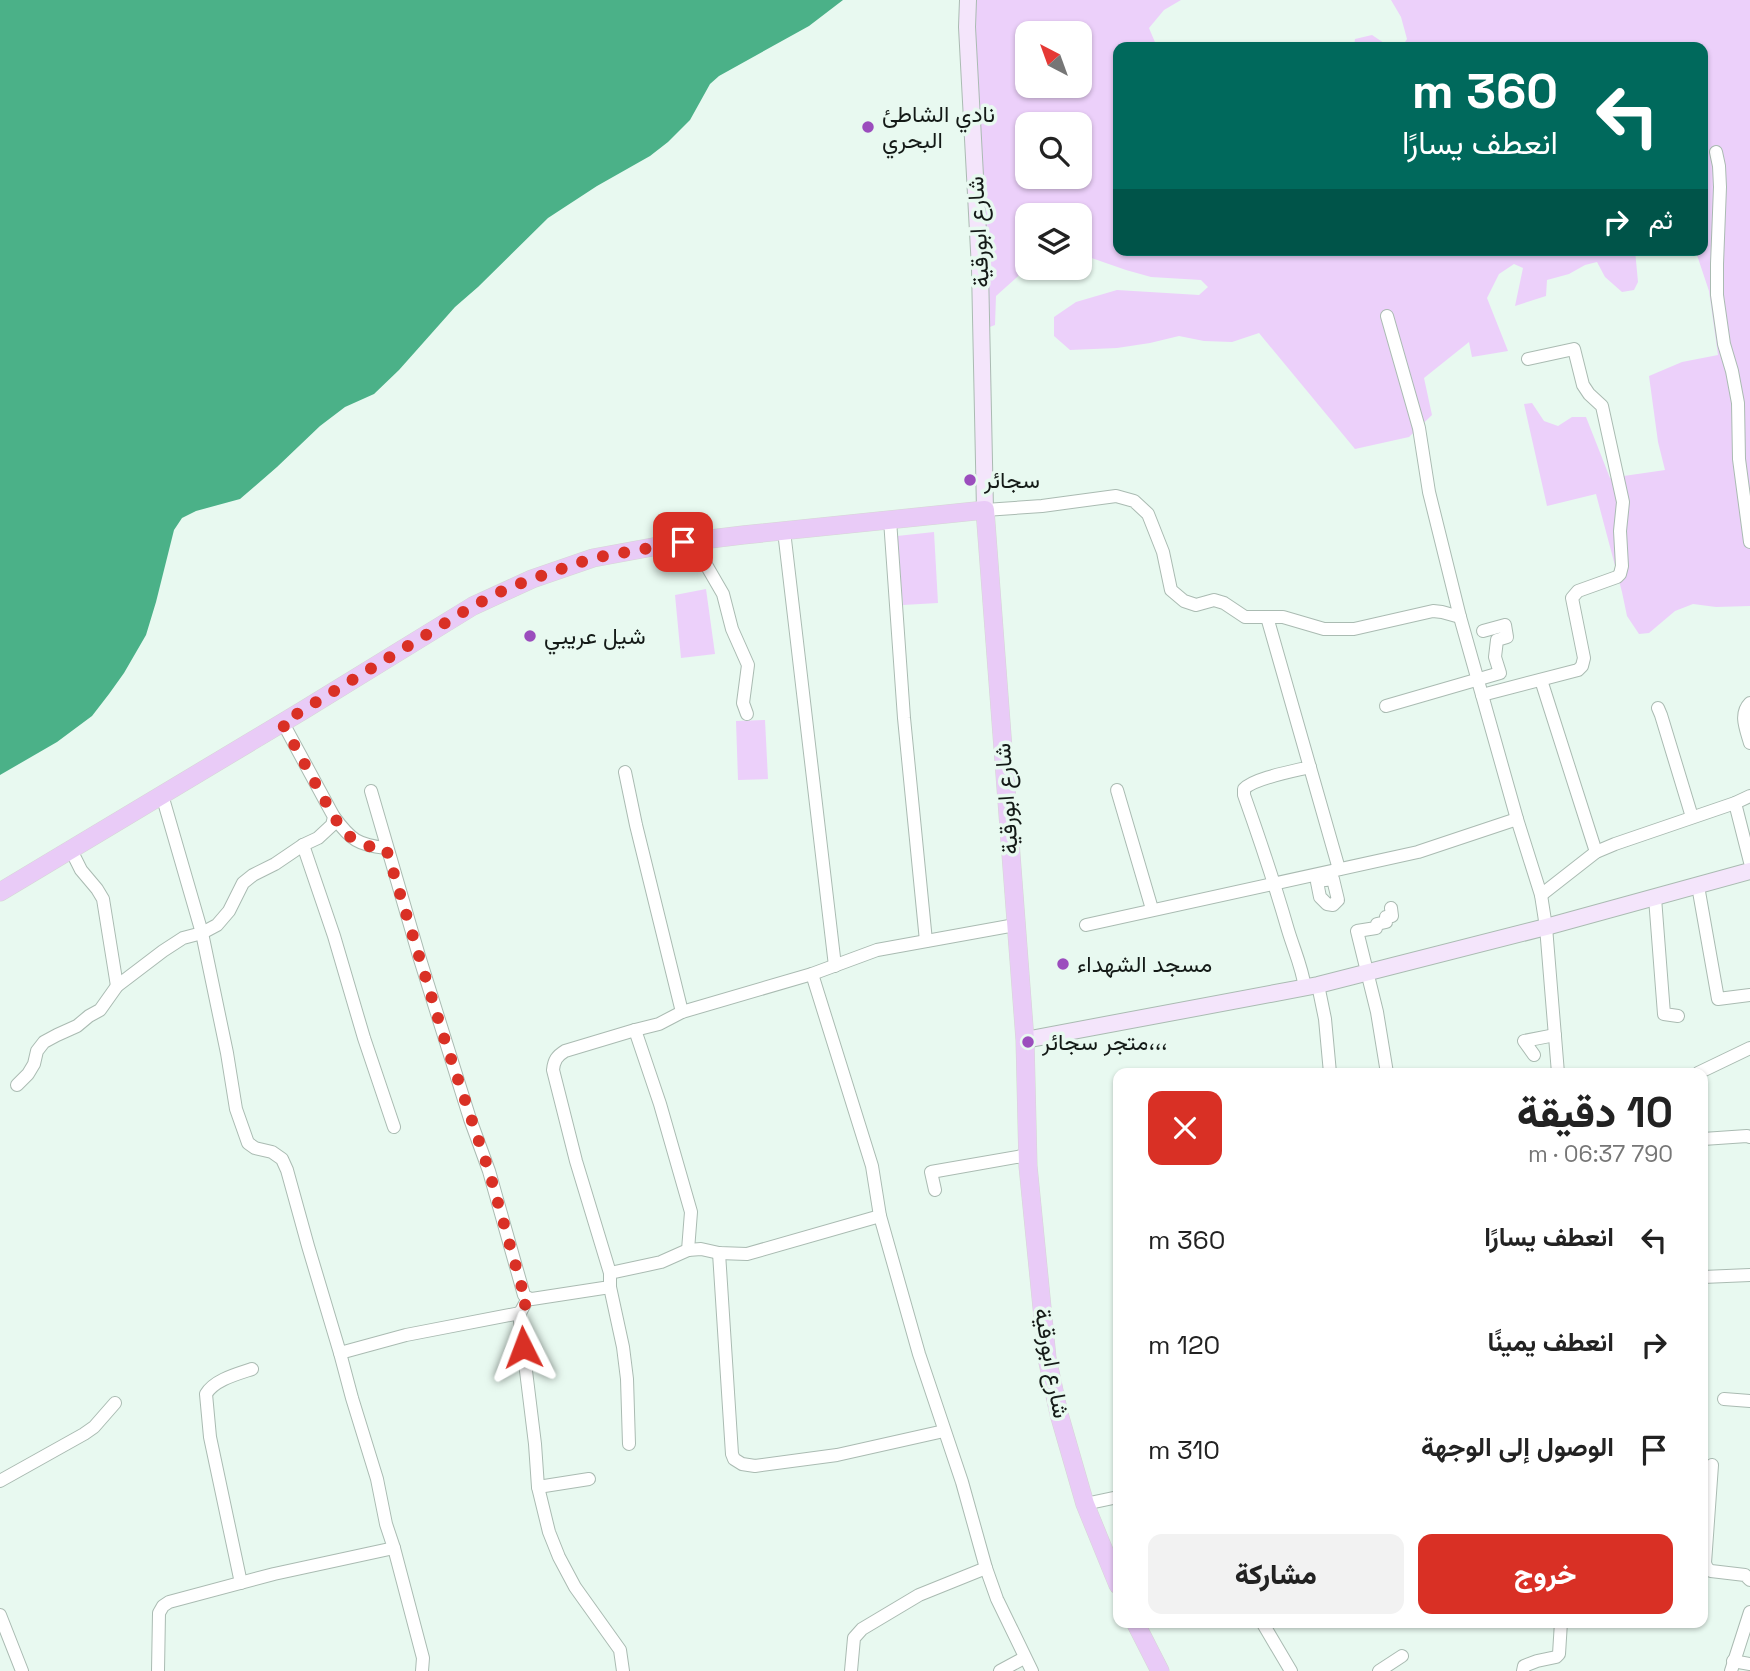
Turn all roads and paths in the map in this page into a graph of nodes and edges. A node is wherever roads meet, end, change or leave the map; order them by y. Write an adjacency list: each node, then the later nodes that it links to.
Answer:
1 (968, 0): 5 (main road, شارع ابورقية)
2 (1716, 152): 9 (street)
3 (1387, 316): 11 (street)
4 (1528, 359): 14 (street)
5 (985, 510): 6 (main road); 10 (street); 46 (main road, شارع ابورقية)
6 (890, 520): 7 (main road); 50 (street)
7 (784, 531): 8 (main road); 51 (street)
8 (698, 541): 19 (street); 20 (main road)
9 (1750, 542)
10 (1266, 617): 11 (street); 22 (street)
11 (1460, 617): 13 (street)
12 (1483, 631): 13 (street)
13 (1477, 680): 15 (street); 17 (street)
14 (1541, 680): 15 (street); 35 (street)
15 (1482, 695): 31 (street)
16 (1750, 703): 21 (street)
17 (1387, 706)
18 (1658, 708): 30 (street)
19 (747, 714)
20 (282, 723): 26 (main road); 29 (street)
21 (1750, 743)
22 (1310, 767): 37 (street); 39 (street)
23 (625, 772): 57 (street)
24 (1117, 790): 45 (street)
25 (371, 791): 33 (street)
26 (162, 795): 34 (main road); 49 (street)
27 (1750, 796): 28 (street)
28 (1735, 803): 30 (street); 36 (street)
29 (334, 817): 32 (street); 33 (street)
30 (1692, 817): 35 (street)
31 (1517, 819): 37 (street); 42 (street)
32 (303, 845): 49 (street); 69 (street)
33 (386, 848): 81 (street)
34 (71, 850): 41 (main road); 54 (street)
35 (1596, 852): 42 (street)
36 (1750, 862)
37 (1339, 869): 39 (street)
38 (1750, 871): 40 (main road)
39 (1274, 882): 45 (street); 55 (street)
40 (1698, 886): 43 (main road); 56 (street)
41 (0, 892)
42 (1541, 895): 48 (street)
43 (1655, 898): 48 (main road); 58 (street)
44 (1391, 908): 52 (street)
45 (1153, 909): 47 (street)
46 (1015, 925): 50 (street); 61 (main road, شارع ابورقية)
47 (1086, 925)
48 (1546, 928): 52 (main road); 60 (street)
49 (202, 933): 54 (street); 83 (street)
50 (926, 941): 51 (street)
51 (835, 965): 53 (street)
52 (1367, 973): 55 (main road); 65 (street)
53 (812, 974): 57 (street); 74 (street)
54 (117, 986): 68 (street)
55 (1311, 987): 61 (main road); 64 (street)
56 (1750, 995)
57 (682, 1012): 59 (street)
58 (1678, 1016)
59 (635, 1030): 75 (street); 77 (street)
60 (1555, 1035): 63 (street); 66 (street)
61 (1025, 1040): 72 (main road, شارع ابورقية)
62 (1750, 1048): 67 (street)
63 (1534, 1055)
64 (1330, 1068)
65 (1386, 1068)
66 (1558, 1068)
67 (1708, 1068)
68 (17, 1085)
69 (394, 1128)
70 (1750, 1138): 71 (street)
71 (1708, 1139)
72 (1028, 1155): 73 (street); 95 (main road, شارع ابورقية)
73 (935, 1190)
74 (880, 1216): 76 (street); 88 (street)
75 (688, 1250): 76 (street); 77 (street)
76 (719, 1253): 88 (street)
77 (610, 1273): 80 (street)
78 (1750, 1275): 79 (street)
79 (1708, 1277)
80 (610, 1287): 81 (street); 89 (street)
81 (528, 1298): 82 (street)
82 (520, 1313): 83 (street); 93 (street)
83 (340, 1353): 97 (street)
84 (251, 1368): 102 (street)
85 (1724, 1399): 86 (street)
86 (1750, 1401)
87 (115, 1403): 92 (street)
88 (944, 1431): 98 (street)
89 (629, 1444)
90 (1712, 1465): 96 (street)
91 (589, 1479): 93 (street)
92 (0, 1481)
93 (538, 1487): 115 (street)
94 (1113, 1498): 95 (street)
95 (1085, 1504): 100 (main road, شارع ابورقية)
96 (1708, 1521)
97 (394, 1548): 102 (street); 114 (street)
98 (986, 1568): 109 (street); 116 (street)
99 (1708, 1569): 101 (street)
100 (1113, 1573)
101 (1750, 1579)
102 (241, 1583): 113 (street)
103 (1750, 1612): 111 (street)
104 (0, 1615): 112 (street)
105 (1138, 1628): 119 (main road)
106 (1266, 1628): 120 (street)
107 (1561, 1628): 122 (street)
108 (1402, 1656): 121 (street)
109 (1024, 1658): 117 (street); 118 (street)
110 (1750, 1664): 111 (street)
111 (1732, 1666)
112 (22, 1671)
113 (158, 1671)
114 (422, 1671)
115 (623, 1671)
116 (851, 1671)
117 (999, 1671)
118 (1031, 1671)
119 (1160, 1671)
120 (1291, 1671)
121 (1379, 1671)
122 (1523, 1671)

